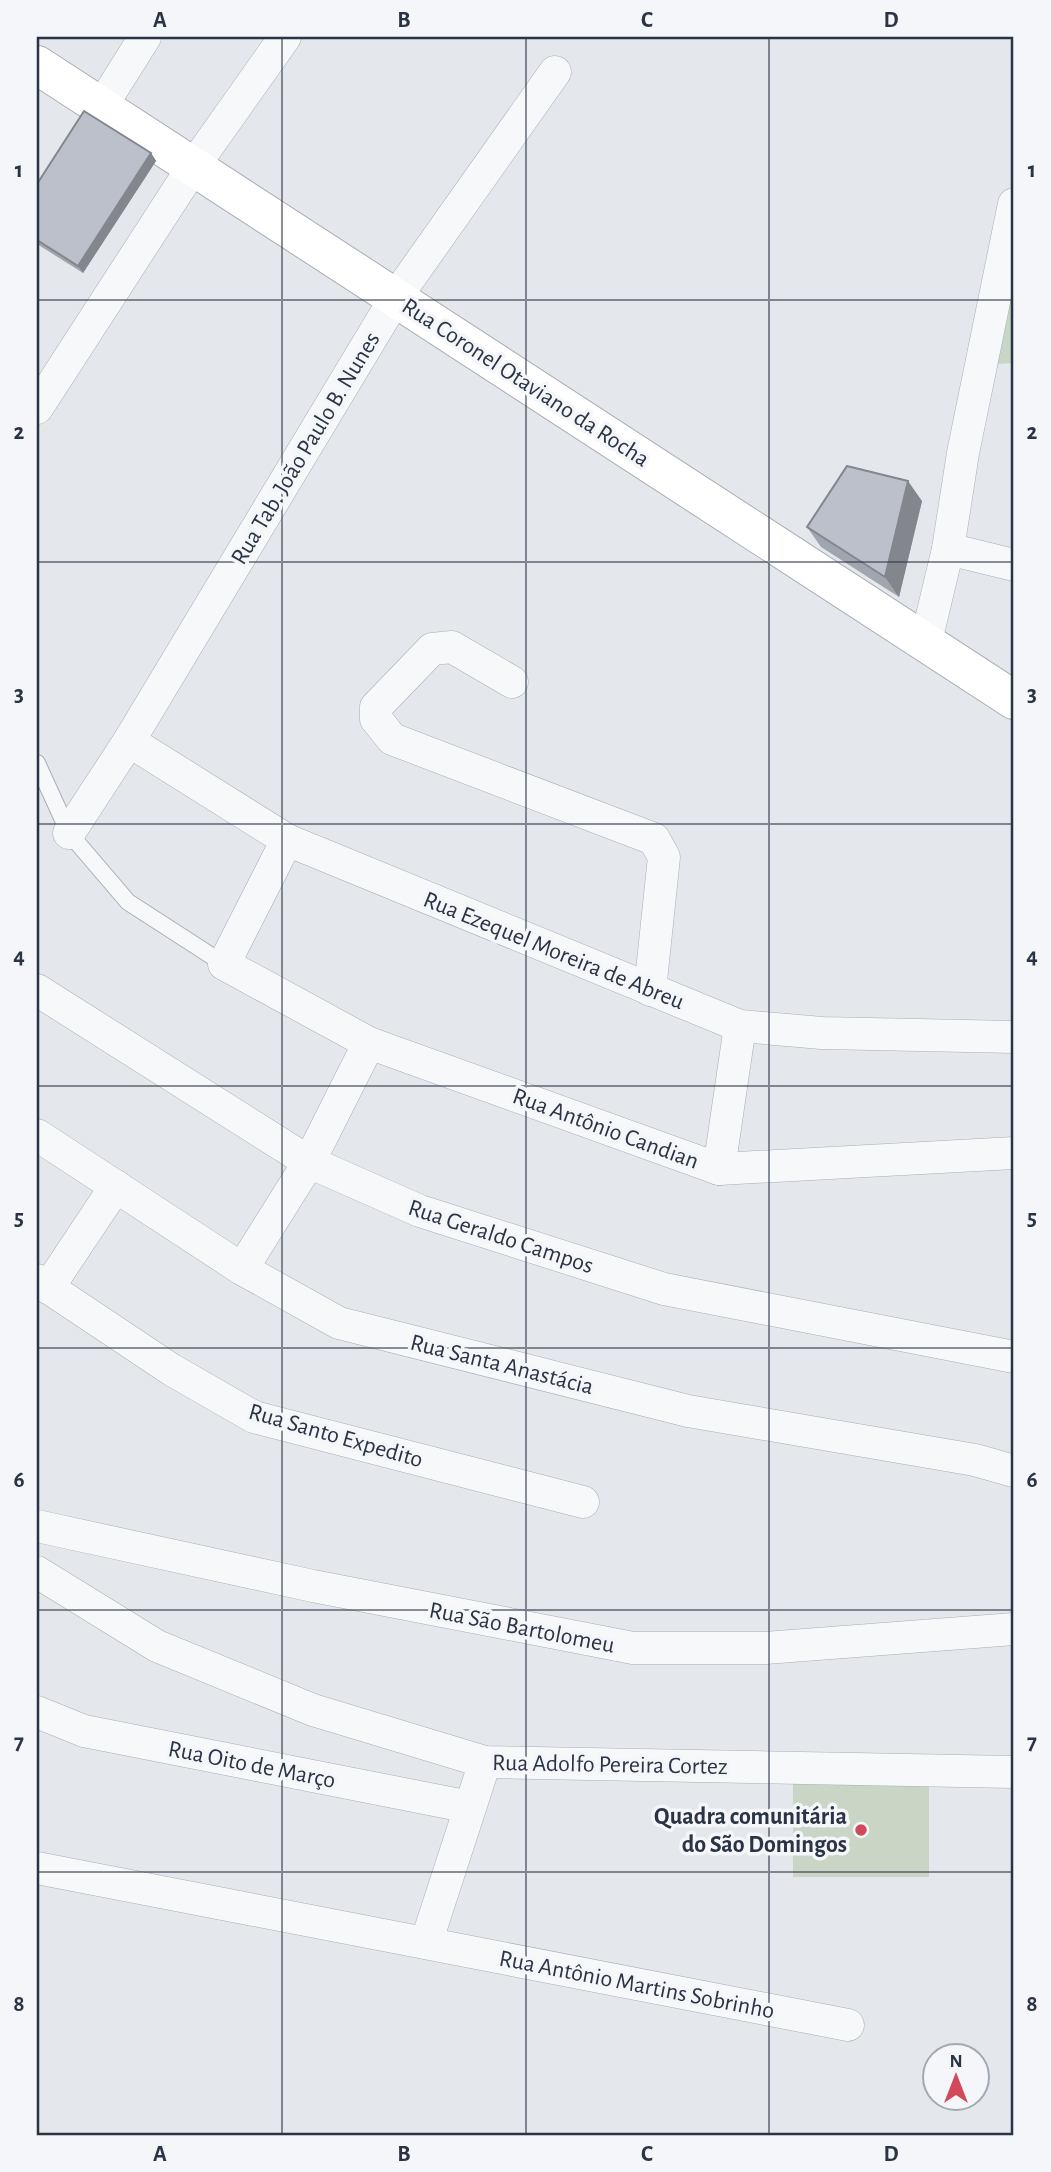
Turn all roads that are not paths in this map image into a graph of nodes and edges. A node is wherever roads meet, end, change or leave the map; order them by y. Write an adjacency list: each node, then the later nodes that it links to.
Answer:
1 (145, 37): 5 (street)
2 (285, 37): 6 (street)
3 (37, 65): 5 (street, Rua Coronel Otaviano da Rocha)
4 (555, 72): 8 (street, Rua Tab. João Paulo B. Nunes)
5 (101, 107): 6 (street, Rua Coronel Otaviano da Rocha)
6 (193, 167): 8 (street, Rua Coronel Otaviano da Rocha); 9 (street)
7 (1014, 204): 10 (street)
8 (396, 297): 12 (street, Rua Coronel Otaviano da Rocha); 15 (street, Rua Tab. João Paulo B. Nunes)
9 (37, 406)
10 (948, 549): 11 (street); 12 (street)
11 (1014, 565)
12 (926, 641): 14 (street, Rua Coronel Otaviano da Rocha)
13 (512, 682): 21 (street)
14 (1014, 700)
15 (129, 741): 17 (street, Rua Tab. João Paulo B. Nunes); 18 (street, Rua Ezequel Moreira de Abreu)
16 (37, 763): 17 (lane)
17 (69, 833): 19 (lane)
18 (287, 841): 19 (street); 21 (street, Rua Ezequel Moreira de Abreu)
19 (224, 964): 24 (street, Rua Antônio Candian)
20 (37, 990): 27 (street, Rua Geraldo Campos)
21 (650, 990): 22 (street, Rua Ezequel Moreira de Abreu)
22 (740, 1026): 23 (street, Rua Ezequel Moreira de Abreu); 28 (street)
23 (1014, 1037)
24 (369, 1043): 27 (street); 28 (street, Rua Antônio Candian)
25 (37, 1135): 29 (street, Rua Santa Anastácia)
26 (1014, 1153): 28 (street, Rua Antônio Candian)
27 (309, 1162): 30 (street); 32 (street, Rua Geraldo Campos)
28 (719, 1169)
29 (116, 1186): 30 (street, Rua Santa Anastácia); 31 (street)
30 (242, 1269): 33 (street, Rua Santa Anastácia)
31 (42, 1284): 34 (street, Rua Santo Expedito)
32 (1014, 1357)
33 (1014, 1471)
34 (583, 1502)
35 (37, 1526): 37 (street, Rua São Bartolomeu)
36 (37, 1572): 39 (street, Rua Adolfo Pereira Cortez)
37 (1014, 1629)
38 (37, 1712): 41 (street, Rua Oito de Março)
39 (485, 1762): 40 (street, Rua Adolfo Pereira Cortez); 41 (street)
40 (1014, 1772)
41 (470, 1807): 43 (street)
42 (37, 1868): 43 (street, Rua Antônio Martins Sobrinho)
43 (426, 1943): 44 (street, Rua Antônio Martins Sobrinho)
44 (848, 2025)

